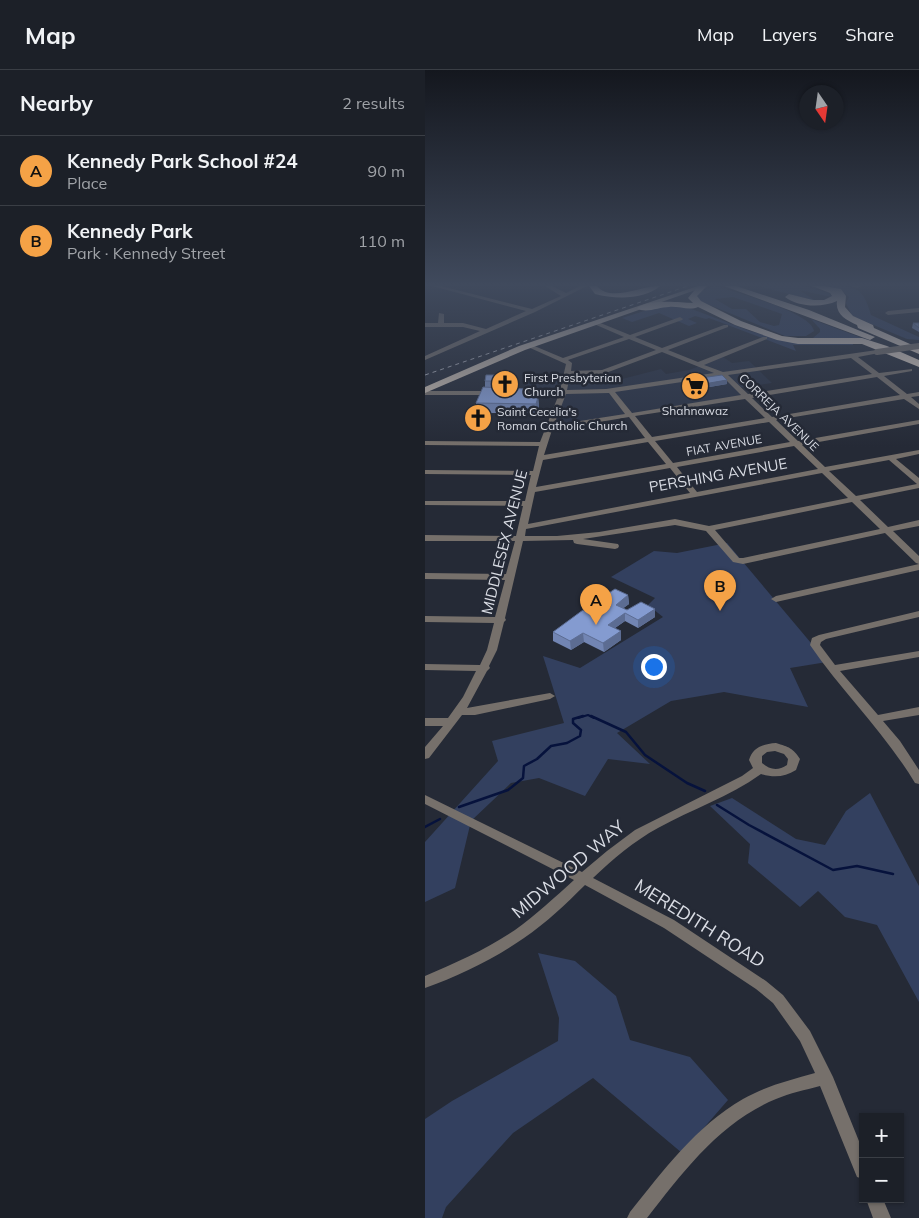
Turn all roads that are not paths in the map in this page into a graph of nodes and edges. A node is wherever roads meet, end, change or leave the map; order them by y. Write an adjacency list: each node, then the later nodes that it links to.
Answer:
1 (467, 340): 14 (street)
2 (548, 340): 10 (main road)
3 (619, 340): 15 (street)
4 (638, 340): 12 (street, CORREJA AVENUE)
5 (688, 340): 12 (street)
6 (761, 340): 17 (street)
7 (785, 340): 18 (highway)
8 (874, 340): 16 (highway)
9 (895, 340): 11 (highway)
10 (530, 346): 15 (street); 24 (main road)
11 (917, 348): 13 (street, bridge)
12 (661, 349): 17 (street, CORREJA AVENUE); 20 (street)
13 (852, 355): 21 (street); 22 (street)
14 (425, 358)
15 (563, 360): 20 (street)
16 (919, 360)
17 (700, 364): 21 (street, CORREJA AVENUE)
18 (919, 364)
19 (910, 370): 22 (street)
20 (568, 373): 25 (street, MIDDLESEX AVENUE)
21 (724, 375): 23 (street); 28 (street, CORREJA AVENUE)
22 (878, 376): 27 (street); 28 (street)
23 (610, 390): 25 (street); 30 (street)
24 (425, 391): 25 (street)
25 (563, 392): 33 (street, MIDDLESEX AVENUE)
26 (919, 394): 27 (street)
27 (905, 396): 29 (street); 31 (street)
28 (747, 397): 30 (street); 31 (street, CORREJA AVENUE)
29 (919, 407)
30 (632, 416): 33 (street); 34 (street)
31 (770, 419): 34 (street); 37 (street, CORREJA AVENUE)
32 (919, 422): 37 (street, FIAT AVENUE)
33 (549, 428): 36 (street, MIDDLESEX AVENUE)
34 (652, 439): 39 (street); 41 (street)
35 (425, 443): 36 (street)
36 (544, 444): 39 (street, MIDDLESEX AVENUE)
37 (796, 444): 41 (street, FIAT AVENUE); 42 (street, CORREJA AVENUE)
38 (919, 452): 40 (street, PERSHING AVENUE)
39 (540, 458): 44 (street, MIDDLESEX AVENUE)
40 (891, 458): 42 (street, PERSHING AVENUE); 45 (street)
41 (673, 466): 46 (street, FIAT AVENUE); 47 (street)
42 (824, 470): 47 (street, PERSHING AVENUE); 48 (street, CORREJA AVENUE)
43 (425, 472): 44 (street)
44 (537, 472): 46 (street, MIDDLESEX AVENUE)
45 (919, 484): 48 (street)
46 (532, 490): 50 (street, MIDDLESEX AVENUE)
47 (695, 493): 52 (street, PERSHING AVENUE)
48 (854, 499): 53 (street); 54 (street, CORREJA AVENUE)
49 (425, 503): 50 (street)
50 (529, 504): 52 (street, MIDDLESEX AVENUE)
51 (919, 523): 54 (street)
52 (523, 527): 56 (street, MIDDLESEX AVENUE)
53 (709, 529): 54 (street); 57 (street)
54 (888, 530): 59 (street, CORREJA AVENUE)
55 (425, 538): 56 (street)
56 (520, 539): 57 (street); 62 (street, MIDDLESEX AVENUE)
57 (557, 539): 58 (street)
58 (615, 546)
59 (919, 561)
60 (919, 567): 63 (street)
61 (425, 576): 62 (street)
62 (511, 577): 66 (street, MIDDLESEX AVENUE)
63 (776, 599)
64 (919, 614): 70 (street)
65 (425, 619): 66 (street)
66 (501, 620): 69 (street, MIDDLESEX AVENUE)
67 (919, 654): 70 (street)
68 (425, 668): 69 (street)
69 (485, 668): 73 (street, MIDDLESEX AVENUE)
70 (833, 668): 74 (street)
71 (550, 696): 73 (street)
72 (919, 711): 74 (street)
73 (459, 712): 76 (street, MIDDLESEX AVENUE)
74 (875, 719): 79 (street)
75 (425, 722): 76 (street)
76 (452, 722): 77 (street, MIDDLESEX AVENUE)
77 (425, 755)
78 (760, 769): 81 (street, MIDWOOD WAY)
79 (918, 778)
80 (425, 799): 81 (street, MEREDITH ROAD)
81 (585, 879): 82 (street, MIDWOOD WAY); 83 (street, MEREDITH ROAD)
82 (425, 982)
83 (825, 1077): 84 (street, MEREDITH ROAD); 86 (street)
84 (859, 1161)
85 (876, 1203): 87 (street)
86 (636, 1218)
87 (882, 1218)

